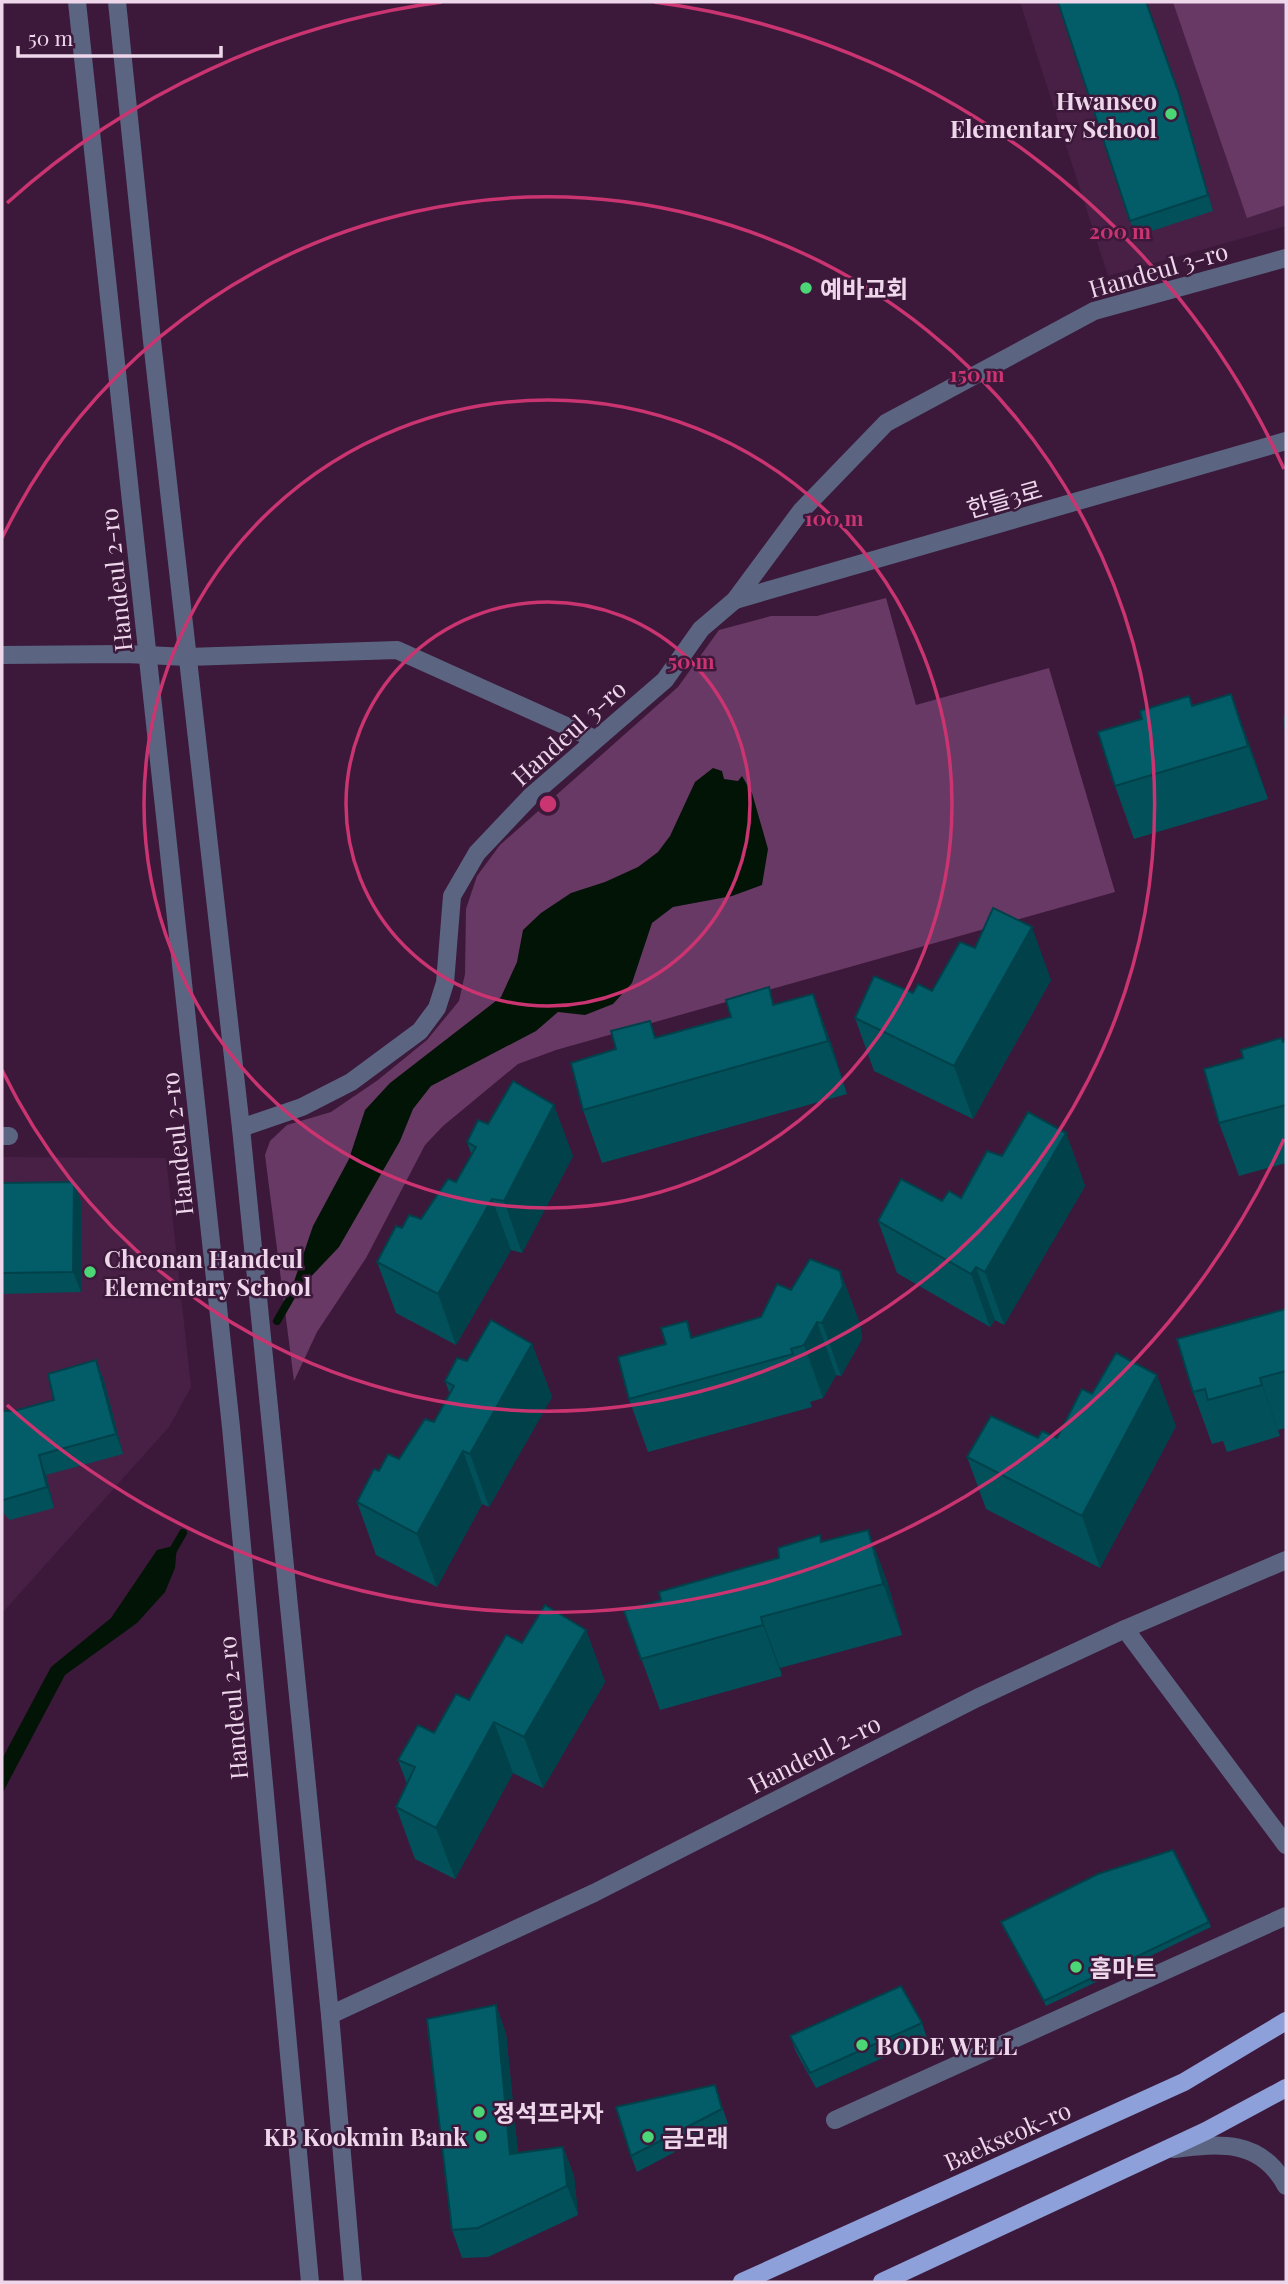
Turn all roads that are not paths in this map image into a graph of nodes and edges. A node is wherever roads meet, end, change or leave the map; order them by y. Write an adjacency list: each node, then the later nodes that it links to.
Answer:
1 (77, 2): 7 (street, Handeul 2-ro)
2 (117, 2): 8 (street)
3 (1286, 258): 5 (street, Handeul 3-ro)
4 (1286, 441): 5 (street, 한들3로)
5 (736, 600): 9 (street, Handeul 3-ro)
6 (2, 655): 7 (street)
7 (148, 656): 8 (street); 22 (street, Handeul 2-ro)
8 (187, 657): 9 (street); 10 (street)
9 (595, 739): 10 (street, Handeul 3-ro)
10 (241, 1128): 15 (street)
11 (1286, 1560): 12 (street, Handeul 2-ro)
12 (1125, 1629): 13 (street); 15 (street, Handeul 2-ro)
13 (1286, 1845)
14 (1286, 1916): 18 (street)
15 (330, 2015): 21 (street)
16 (1286, 2021): 25 (main road, Baekseok-ro)
17 (1286, 2088): 19 (main road)
18 (835, 2119)
19 (1167, 2149): 20 (street); 26 (main road)
20 (1286, 2186)
21 (350, 2256): 23 (street); 24 (street)
22 (310, 2282)
23 (352, 2282)
24 (366, 2282)
25 (742, 2282)
26 (882, 2282)

